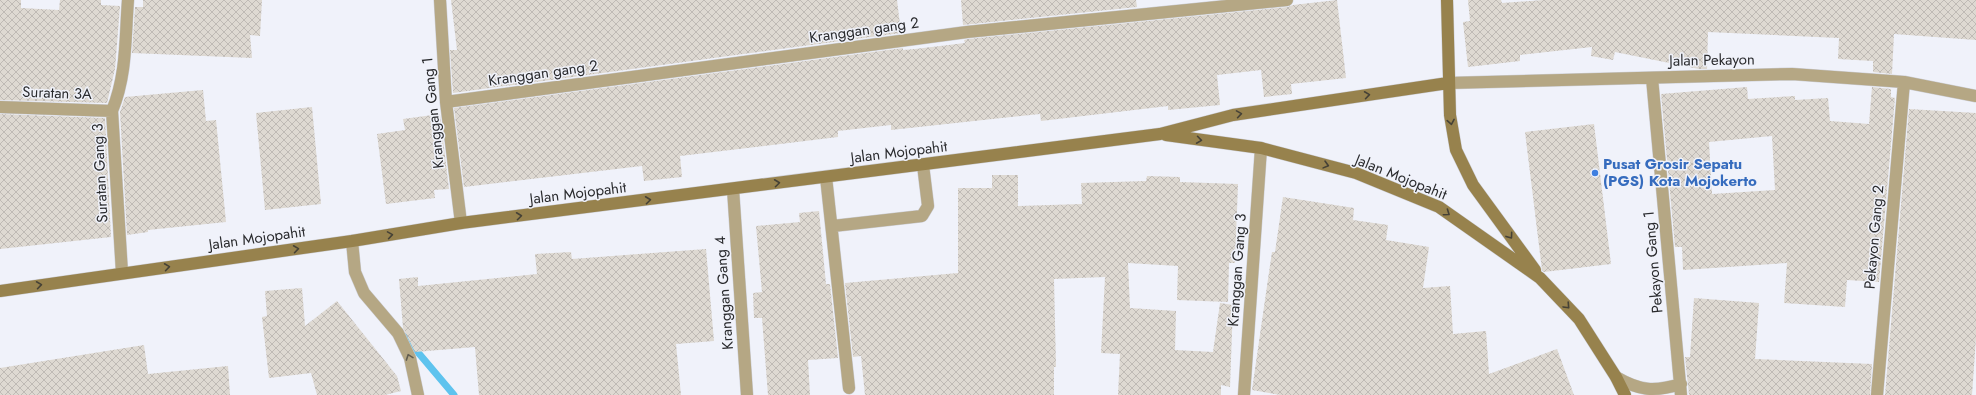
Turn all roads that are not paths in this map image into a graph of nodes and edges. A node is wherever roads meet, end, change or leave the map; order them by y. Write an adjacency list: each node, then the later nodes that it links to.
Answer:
1 (128, 0): 11 (street, Suratan Gang 3)
2 (440, 0): 9 (street, Kranggan Gang 1)
3 (1287, 0): 9 (street, Kranggan gang 2)
4 (1447, 0): 7 (main road)
5 (1652, 78): 6 (street, Jalan Pekayon); 7 (street, Jalan Pekayon); 25 (street, Pekayon Gang 1)
6 (1904, 82): 8 (street, Jalan Pekayon); 30 (street, Pekayon Gang 2)
7 (1448, 83): 12 (main road, Jalan Mojopahit, one-way to 7); 21 (main road, one-way to 21)
8 (1976, 96)
9 (446, 102): 17 (street, Kranggan Gang 1)
10 (0, 107): 11 (street, Suratan 3A)
11 (112, 111): 20 (street, Suratan Gang 3)
12 (1160, 134): 13 (main road, Jalan Mojopahit, one-way to 13); 14 (main road, Jalan Mojopahit)
13 (1261, 148): 21 (main road, Jalan Mojopahit, one-way to 21); 28 (street, Kranggan Gang 3)
14 (923, 165): 15 (main road, Jalan Mojopahit); 18 (street)
15 (826, 177): 16 (main road, Jalan Mojopahit, one-way to 15); 18 (street)
16 (733, 189): 17 (main road, Jalan Mojopahit, one-way to 16); 27 (street, Kranggan Gang 4)
17 (461, 224): 19 (main road, Jalan Mojopahit, one-way to 17)
18 (833, 226): 24 (street)
19 (352, 241): 20 (main road, Jalan Mojopahit, one-way to 19); 26 (street, one-way to 19)
20 (122, 273): 22 (main road, Jalan Mojopahit, one-way to 20)
21 (1540, 278): 23 (main road, Jalan Mojopahit, one-way to 23)
22 (0, 291)
23 (1616, 377): 25 (street); 29 (main road, Jalan Mojopahit)
24 (850, 388)
25 (1681, 389)
26 (418, 395)
27 (747, 395)
28 (1244, 395)
29 (1625, 395)
30 (1876, 395)

